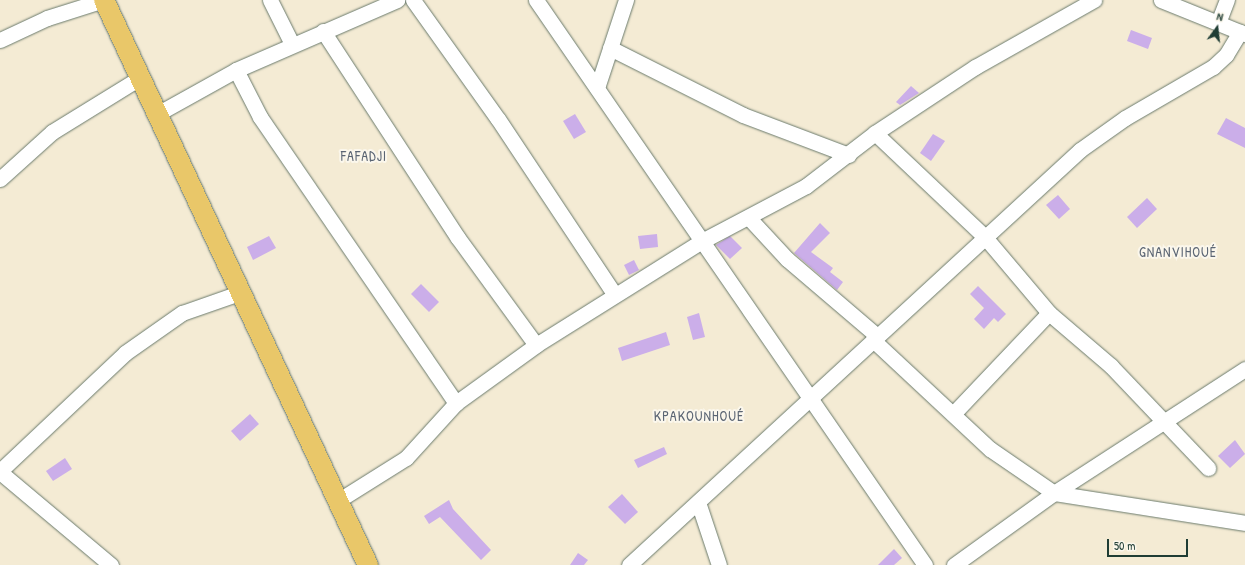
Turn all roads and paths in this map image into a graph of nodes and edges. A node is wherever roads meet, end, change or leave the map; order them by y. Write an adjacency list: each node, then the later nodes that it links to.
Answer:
1 (104, 0): 13 (street); 17 (main road)
2 (270, 0): 14 (street)
3 (414, 0): 27 (street)
4 (536, 0): 18 (street)
5 (626, 0): 15 (street)
6 (1094, 0): 20 (street)
7 (1161, 0): 10 (street)
8 (1226, 0): 10 (street)
9 (391, 1): 11 (street)
10 (1218, 23): 12 (street)
11 (323, 31): 14 (street); 30 (street)
12 (1242, 33): 24 (street)
13 (0, 40)
14 (292, 44): 16 (street)
15 (610, 48): 18 (street); 21 (street)
16 (236, 70): 19 (street); 33 (street)
17 (141, 77): 19 (main road); 22 (street)
18 (597, 88): 25 (street)
19 (157, 114): 26 (main road)
20 (875, 133): 21 (street); 24 (street)
21 (849, 155): 23 (street)
22 (0, 179)
23 (749, 218): 25 (street); 29 (street)
24 (984, 236): 28 (street); 29 (street)
25 (702, 241): 27 (street); 32 (street)
26 (242, 292): 37 (street); 39 (main road)
27 (615, 295): 30 (street)
28 (1049, 313): 34 (street); 35 (street)
29 (875, 338): 32 (street); 34 (street)
30 (536, 345): 33 (street)
31 (1245, 369): 35 (street)
32 (809, 398): 40 (street); 46 (street)
33 (456, 403): 39 (street)
34 (953, 414): 38 (street)
35 (1164, 422): 36 (street); 38 (street)
36 (1208, 468)
37 (0, 471): 42 (street)
38 (1054, 493): 41 (street); 47 (street)
39 (339, 500): 43 (main road)
40 (698, 502): 44 (street); 45 (street)
41 (1245, 523)
42 (111, 565)
43 (368, 565)
44 (629, 565)
45 (719, 565)
46 (925, 565)
47 (954, 565)

